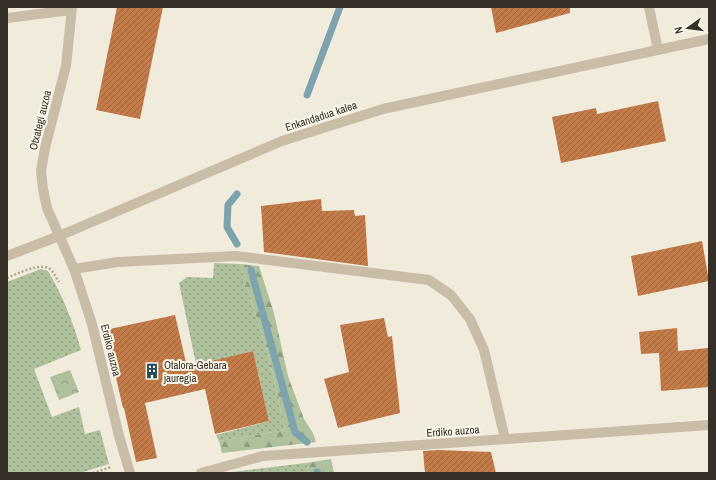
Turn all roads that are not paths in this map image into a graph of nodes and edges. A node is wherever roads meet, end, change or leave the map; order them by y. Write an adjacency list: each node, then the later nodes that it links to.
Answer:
1 (648, 7): 5 (street)
2 (72, 8): 3 (street); 6 (street, Otxategi auzoa)
3 (7, 18)
4 (709, 39): 5 (street, Enkandadua kalea)
5 (658, 50): 6 (street, Enkandadua kalea)
6 (59, 236): 7 (street, Enkandadua kalea); 8 (street, Erdiko auzoa)
7 (7, 256)
8 (74, 269): 10 (street); 11 (street, Erdiko auzoa)
9 (709, 425): 10 (street, Erdiko auzoa)
10 (505, 439): 12 (street, Erdiko auzoa)
11 (130, 473)
12 (201, 473)

